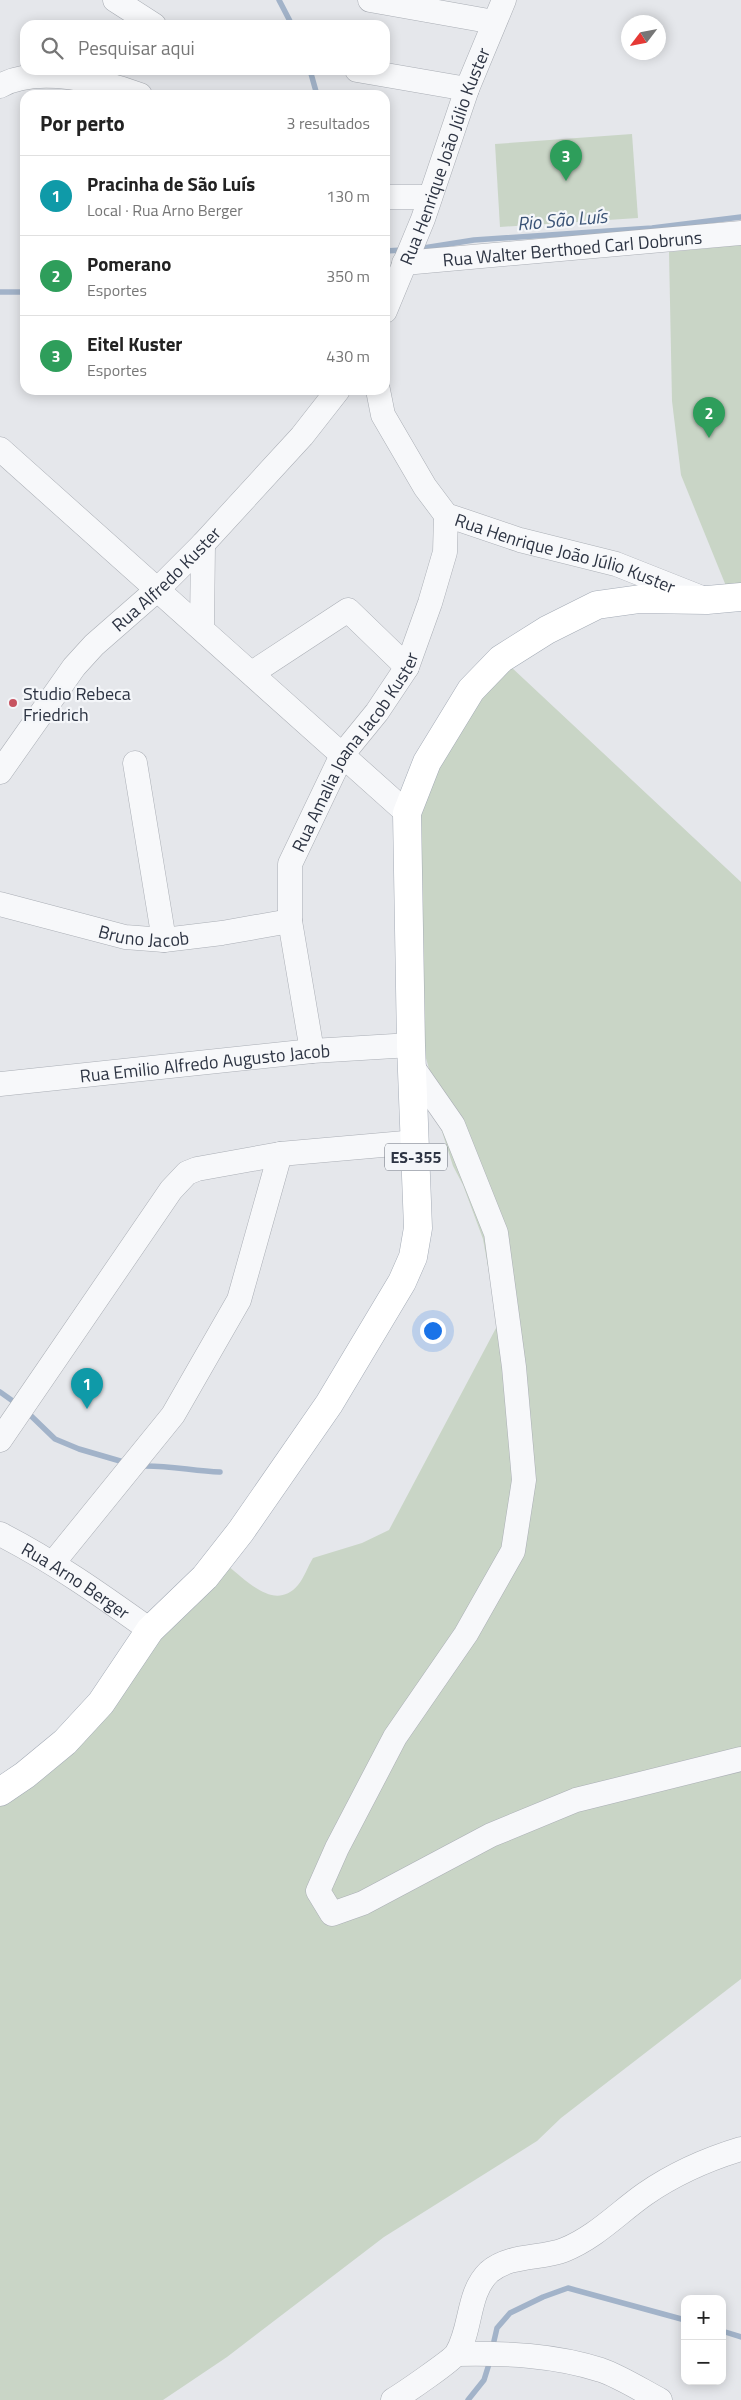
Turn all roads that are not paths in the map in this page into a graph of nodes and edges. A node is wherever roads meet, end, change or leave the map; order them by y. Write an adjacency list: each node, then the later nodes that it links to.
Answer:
1 (115, 0): 4 (street)
2 (370, 0): 5 (street)
3 (504, 0): 5 (street, Rua Henrique João Júlio Kuster)
4 (146, 20)
5 (494, 22): 8 (street, Rua Henrique João Júlio Kuster)
6 (386, 75): 8 (street)
7 (0, 86): 9 (street)
8 (467, 89): 11 (street, Rua Henrique João Júlio Kuster)
9 (128, 90)
10 (390, 198): 11 (street)
11 (426, 208): 13 (street, Rua Henrique João Júlio Kuster)
12 (741, 233): 13 (street, Rua Walter Berthoed Carl Dobruns)
13 (405, 261): 14 (street, Rua Henrique João Júlio Kuster)
14 (390, 299)
15 (334, 395): 19 (street, Rua Alfredo Kuster)
16 (379, 395): 18 (street, Rua Henrique João Júlio Kuster)
17 (0, 449): 20 (street)
18 (446, 515): 22 (street, Rua Henrique João Júlio Kuster); 24 (street, Rua Amalia Joana Jacob Kuster)
19 (203, 544): 20 (street, Rua Alfredo Kuster); 23 (street)
20 (158, 589): 23 (street); 28 (street, Rua Alfredo Kuster)
21 (741, 597): 22 (main road, ES-355)
22 (707, 600): 29 (main road, ES-355)
23 (202, 627): 25 (street)
24 (407, 667): 25 (street); 26 (street, Rua Amalia Joana Jacob Kuster)
25 (252, 673): 26 (street)
26 (342, 755): 29 (street); 31 (street, Rua Amalia Joana Jacob Kuster)
27 (135, 763): 32 (street)
28 (0, 772)
29 (407, 813): 34 (main road, ES-355)
30 (0, 904): 32 (street, Bruno Jacob)
31 (290, 921): 32 (street, Bruno Jacob); 33 (street, Rua Amalia Joana Jacob Kuster)
32 (164, 940)
33 (312, 1051): 34 (street, Rua Emilio Alfredo Augusto Jacob); 35 (street, Rua Emilio Alfredo Augusto Jacob)
34 (411, 1056): 36 (main road, ES-355); 42 (street)
35 (0, 1084)
36 (416, 1142): 37 (street); 41 (main road, ES-355)
37 (280, 1154): 38 (street); 40 (street)
38 (0, 1440)
39 (0, 1534): 40 (street, Rua Arno Berger)
40 (53, 1563): 41 (street, Rua Arno Berger)
41 (150, 1630): 43 (main road, ES-355)
42 (741, 1759)
43 (0, 1792)
44 (741, 2149): 45 (street)
45 (457, 2354): 46 (street); 47 (street)
46 (393, 2400)
47 (660, 2400)

